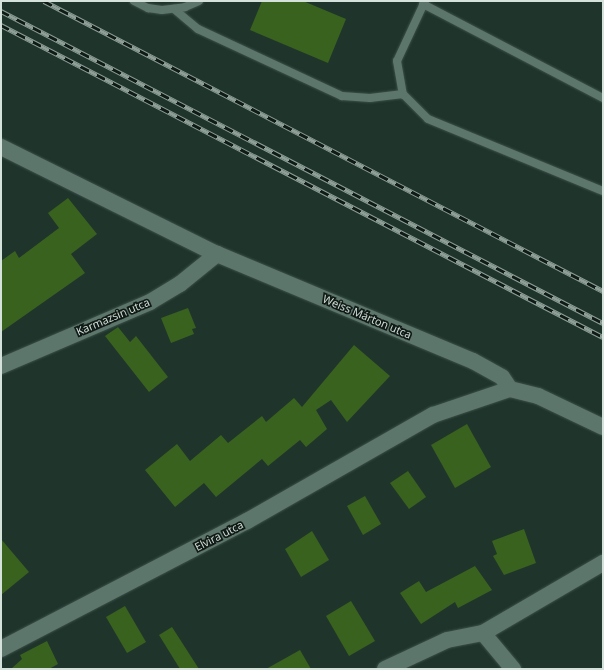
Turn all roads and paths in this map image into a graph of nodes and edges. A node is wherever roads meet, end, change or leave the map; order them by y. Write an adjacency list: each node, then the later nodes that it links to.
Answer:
1 (134, 1): 4 (lane)
2 (199, 1): 4 (lane)
3 (424, 3): 5 (lane); 6 (lane)
4 (174, 9): 5 (lane)
5 (403, 94): 8 (lane)
6 (603, 98)
7 (1, 147): 9 (street, Weiss Márton utca)
8 (603, 191)
9 (217, 254): 10 (street, Karmazsin utca); 11 (street, Weiss Márton utca)
10 (1, 366)
11 (510, 390): 12 (street); 15 (street, Elvira utca)
12 (603, 427)
13 (603, 563): 14 (street)
14 (483, 633): 16 (street); 17 (street)
15 (1, 649)
16 (385, 669)
17 (513, 669)

